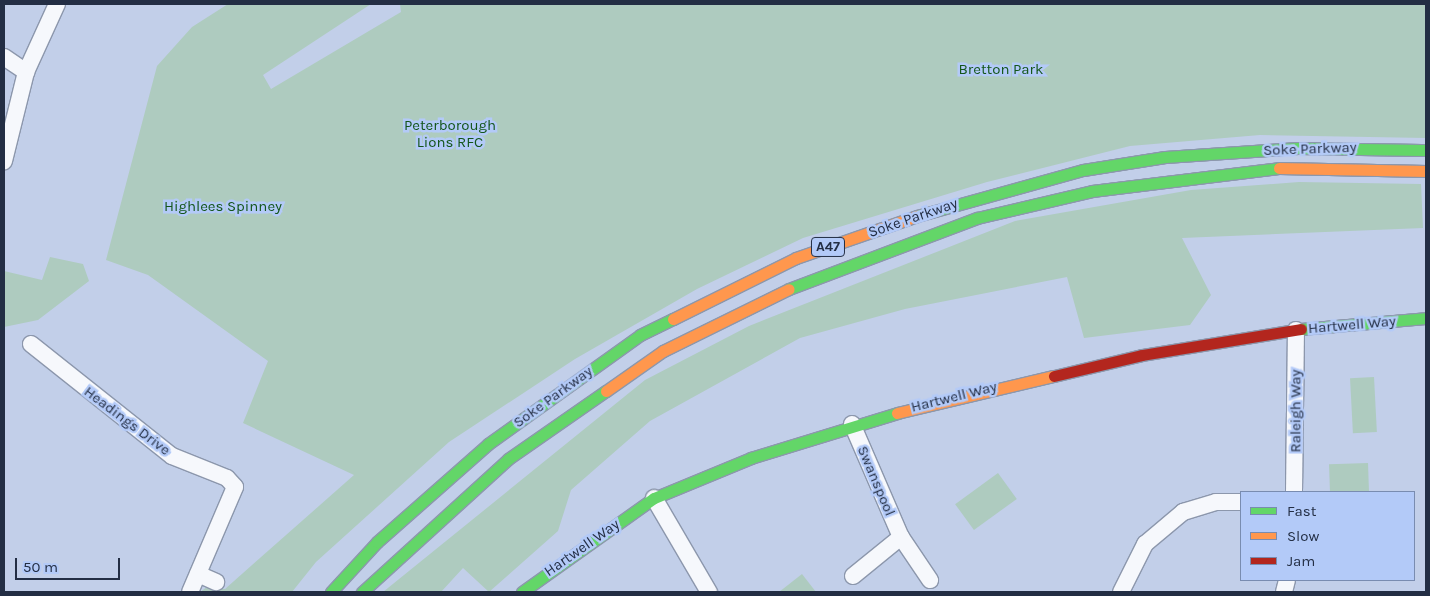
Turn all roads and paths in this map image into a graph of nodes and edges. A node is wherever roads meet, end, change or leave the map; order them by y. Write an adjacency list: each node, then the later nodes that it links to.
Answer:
1 (58, 4): 3 (street)
2 (4, 57): 3 (street)
3 (26, 72): 5 (street)
4 (1426, 150): 21 (main road, Soke Parkway / A47)
5 (4, 161)
6 (1426, 171): 22 (main road, Soke Parkway / A47)
7 (1426, 318): 8 (main road, Hartwell Way)
8 (1296, 330): 10 (main road, Hartwell Way); 11 (street, Raleigh Way)
9 (31, 344): 15 (street, Headings Drive)
10 (852, 424): 12 (main road, Hartwell Way); 14 (street, Swanspool)
11 (1294, 491)
12 (654, 498): 19 (main road, Hartwell Way); 23 (street)
13 (1240, 502): 24 (street)
14 (901, 537): 16 (street); 17 (street, Swanspool)
15 (198, 574): 18 (street); 20 (street, Headings Drive)
16 (853, 576)
17 (930, 580)
18 (216, 582)
19 (531, 589)
20 (190, 592)
21 (331, 592)
22 (362, 592)
23 (709, 592)
24 (1121, 592)

